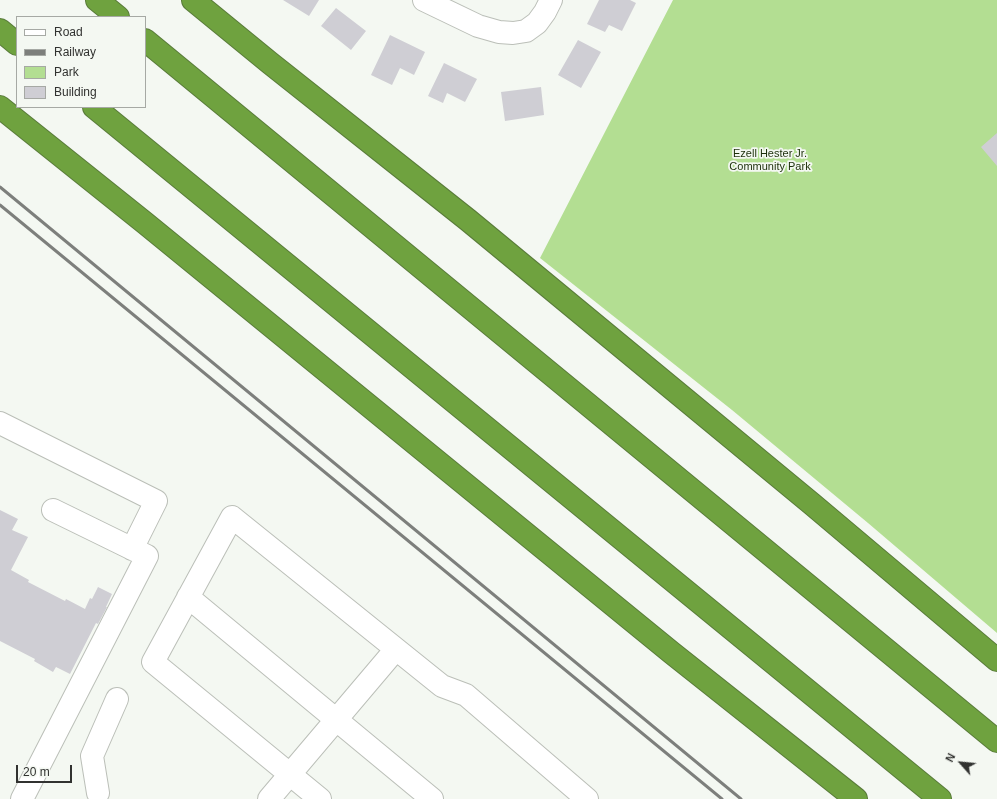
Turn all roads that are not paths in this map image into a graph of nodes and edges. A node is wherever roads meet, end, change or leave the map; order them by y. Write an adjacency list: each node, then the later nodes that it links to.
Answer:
1 (97, 0): 5 (highway)
2 (193, 0): 16 (highway)
3 (424, 0): 4 (street)
4 (552, 0)
5 (117, 16)
6 (0, 30): 8 (highway)
7 (146, 41): 19 (highway)
8 (16, 43)
9 (0, 107): 27 (highway)
10 (95, 108): 28 (highway)
11 (0, 423): 13 (street)
12 (53, 510): 13 (street)
13 (132, 549): 22 (street)
14 (188, 597): 15 (street); 18 (street); 20 (street)
15 (396, 649): 18 (street); 26 (street)
16 (997, 660)
17 (117, 699): 21 (street)
18 (336, 720): 20 (street); 25 (street)
19 (997, 741)
20 (290, 774): 23 (street); 24 (street)
21 (98, 797)
22 (22, 799)
23 (269, 799)
24 (320, 799)
25 (432, 799)
26 (587, 799)
27 (856, 799)
28 (940, 799)

